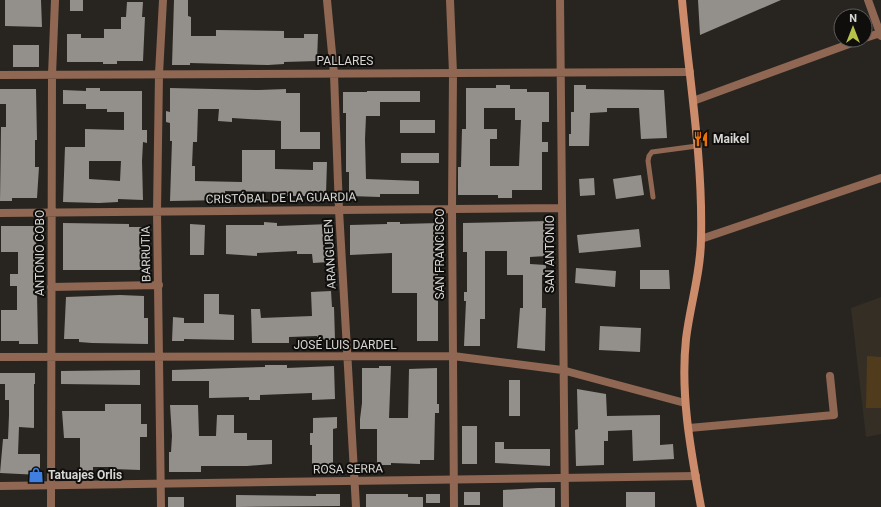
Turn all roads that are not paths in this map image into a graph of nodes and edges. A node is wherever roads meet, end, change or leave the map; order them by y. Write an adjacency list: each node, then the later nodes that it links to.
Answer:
1 (55, 0): 16 (street, ANTONIO COBO)
2 (163, 0): 13 (street, BARRUTIA)
3 (327, 0): 14 (street, ARANGUREN)
4 (450, 0): 12 (street, SAN FRANCISCO)
5 (560, 0): 10 (street, SAN ANTONIO)
6 (682, 0): 11 (main road)
7 (868, 0): 8 (street)
8 (880, 35)
9 (838, 48): 17 (street)
10 (560, 72): 11 (street, PALLARES); 12 (street, PALLARES); 21 (street, SAN ANTONIO)
11 (690, 72): 17 (main road)
12 (453, 73): 14 (street, PALLARES); 22 (street, SAN FRANCISCO)
13 (159, 74): 14 (street, PALLARES); 16 (street, PALLARES); 24 (street, BARRUTIA)
14 (334, 74): 23 (street, ARANGUREN)
15 (0, 75): 16 (street, PALLARES)
16 (52, 75): 26 (street, ANTONIO COBO)
17 (693, 101): 18 (main road)
18 (697, 146): 20 (lane); 27 (main road)
19 (881, 178): 27 (street)
20 (653, 197)
21 (561, 208): 22 (street, CRISTÓBAL DE LA GUARDIA); 35 (street, SAN ANTONIO)
22 (452, 209): 23 (street, CRISTÓBAL DE LA GUARDIA); 31 (street, SAN FRANCISCO)
23 (339, 210): 24 (street, CRISTÓBAL DE LA GUARDIA); 34 (street, ARANGUREN)
24 (157, 212): 26 (street, CRISTÓBAL DE LA GUARDIA); 28 (street, BARRUTIA)
25 (0, 213): 26 (street, CRISTÓBAL DE LA GUARDIA)
26 (52, 213): 29 (street, ANTONIO COBO)
27 (701, 239): 37 (main road)
28 (159, 285): 29 (street); 30 (street, BARRUTIA)
29 (51, 287): 33 (street, ANTONIO COBO)
30 (160, 356): 33 (street, JOSÉ LUIS DARDEL); 34 (street, JOSÉ LUIS DARDEL); 43 (street, BARRUTIA)
31 (453, 356): 34 (street, JOSÉ LUIS DARDEL); 35 (street, JOSÉ LUIS DARDEL); 41 (street, SAN FRANCISCO)
32 (0, 357): 33 (street, JOSÉ LUIS DARDEL)
33 (53, 358): 44 (street, ANTONIO COBO)
34 (347, 358): 42 (street, ARANGUREN)
35 (562, 370): 37 (street, JOSÉ LUIS DARDEL); 40 (street, SAN ANTONIO)
36 (830, 376): 38 (street)
37 (685, 404): 38 (main road)
38 (689, 428): 39 (main road)
39 (696, 476): 40 (street, ROSA SERRA); 51 (main road)
40 (564, 478): 41 (street, ROSA SERRA); 50 (street, SAN ANTONIO)
41 (454, 480): 42 (street, ROSA SERRA); 49 (street, SAN FRANCISCO)
42 (354, 481): 43 (street, ROSA SERRA); 48 (street, ARANGUREN)
43 (161, 484): 44 (street, ROSA SERRA); 47 (street, BARRUTIA)
44 (50, 485): 45 (street, ROSA SERRA); 46 (street, ANTONIO COBO)
45 (0, 486)
46 (51, 507)
47 (161, 507)
48 (356, 507)
49 (454, 507)
50 (565, 507)
51 (701, 507)

